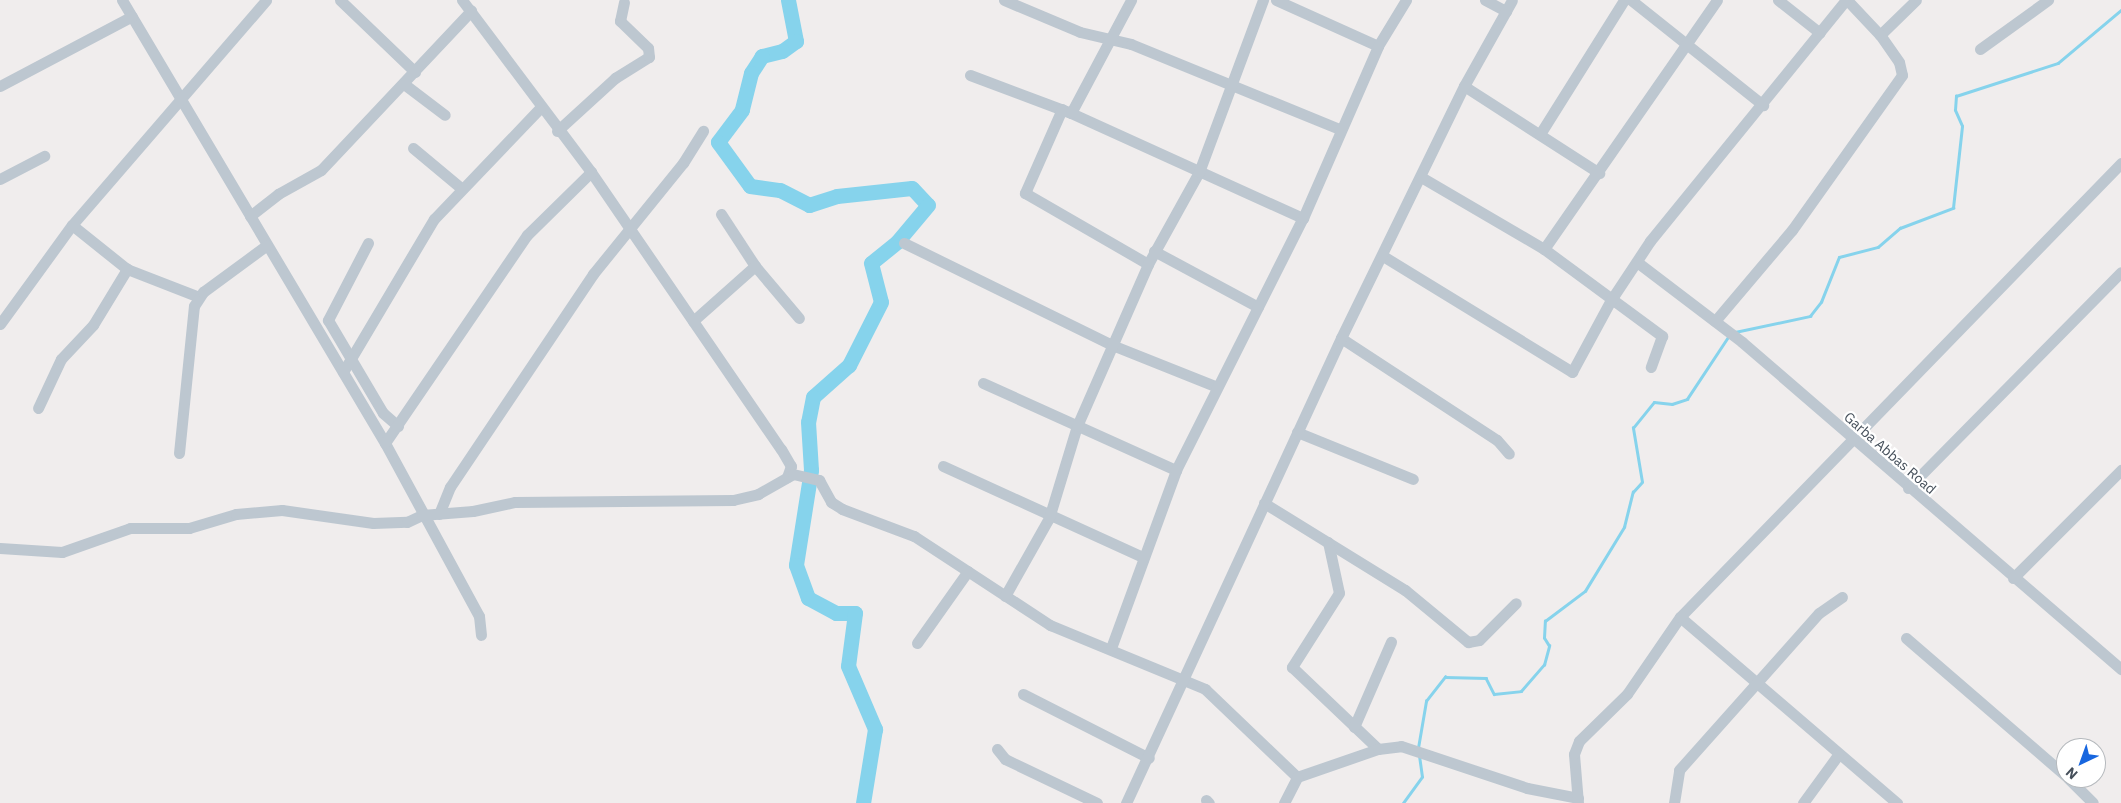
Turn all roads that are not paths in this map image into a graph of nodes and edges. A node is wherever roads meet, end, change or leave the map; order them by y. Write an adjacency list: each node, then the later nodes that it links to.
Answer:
1 (122, 0): 22 (street)
2 (266, 0): 35 (street)
3 (340, 0): 29 (street)
4 (462, 0): 21 (street)
5 (1004, 0): 25 (street)
6 (1131, 0): 25 (street)
7 (1263, 0): 32 (street)
8 (1276, 0): 26 (street)
9 (1406, 0): 26 (street)
10 (1485, 0): 20 (street)
11 (1512, 0): 20 (street)
12 (1624, 0): 43 (street)
13 (1631, 0): 27 (street)
14 (1717, 0): 27 (street)
15 (1778, 0): 23 (street)
16 (1846, 0): 23 (street); 24 (street)
17 (1916, 0): 24 (street)
18 (2048, 0): 28 (street)
19 (624, 2): 41 (street)
20 (1506, 10): 34 (street)
21 (472, 11): 29 (street); 37 (street)
22 (132, 16): 33 (street); 35 (street)
23 (1820, 33): 36 (street)
24 (1880, 35): 76 (street)
25 (1110, 40): 32 (street); 38 (street)
26 (1378, 46): 40 (street)
27 (1684, 46): 36 (street); 49 (street)
28 (1980, 49)
29 (415, 72): 31 (street)
30 (970, 75): 38 (street)
31 (404, 84): 39 (street); 54 (street)
32 (1231, 85): 40 (street); 48 (street)
33 (0, 86)
34 (1464, 86): 43 (street); 50 (street)
35 (180, 100): 54 (street); 56 (street)
36 (1763, 104): 64 (street)
37 (540, 108): 41 (street); 52 (street)
38 (1066, 111): 48 (street); 65 (street)
39 (445, 115)
40 (1339, 129): 55 (street)
41 (557, 131): 47 (street)
42 (703, 131): 57 (street)
43 (1540, 134): 49 (street)
44 (413, 148): 52 (street)
45 (44, 156): 51 (street)
46 (2121, 163): 88 (street)
47 (591, 172): 57 (street); 85 (street)
48 (1198, 172): 55 (street); 62 (street)
49 (1599, 173): 61 (street)
50 (1421, 177): 61 (street); 63 (street)
51 (0, 179)
52 (461, 188): 79 (street)
53 (721, 214): 66 (street)
54 (250, 216): 60 (street)
55 (1303, 218): 72 (street)
56 (72, 225): 67 (street); 71 (street)
57 (630, 227): 74 (street); 99 (street)
58 (368, 243): 79 (street)
59 (904, 243): 78 (street)
60 (267, 245): 69 (street); 81 (street)
61 (1544, 249): 70 (street)
62 (1154, 251): 65 (street); 72 (street)
63 (1383, 256): 70 (street); 77 (street)
64 (1637, 262): 70 (street); 76 (street, Garba Abbas Road)
65 (1148, 264): 78 (street)
66 (755, 266): 73 (street); 74 (street)
67 (127, 268): 69 (street); 84 (street)
68 (2121, 272): 97 (street)
69 (199, 297): 90 (street)
70 (1610, 300): 80 (street)
71 (4, 307): 75 (street)
72 (1258, 308): 83 (street)
73 (799, 318)
74 (693, 321): 95 (street)
75 (0, 324)
76 (1719, 324): 88 (street, Garba Abbas Road)
77 (1340, 338): 87 (street); 91 (street)
78 (1112, 345): 83 (street); 86 (street)
79 (354, 360): 81 (street); 85 (street)
80 (1651, 367)
81 (343, 372): 89 (street)
82 (984, 383): 86 (street)
83 (1215, 386): 93 (street)
84 (38, 408)
85 (398, 426): 89 (street)
86 (1077, 426): 93 (street); 101 (street)
87 (1297, 432): 96 (street); 98 (street)
88 (1852, 441): 97 (street, Garba Abbas Road); 110 (street)
89 (385, 443): 100 (street)
90 (179, 453)
91 (1509, 454)
92 (943, 466): 101 (street)
93 (1176, 470): 104 (street)
94 (2121, 470): 106 (street)
95 (790, 475): 99 (street); 105 (street)
96 (1413, 479)
97 (1908, 488): 106 (street, Garba Abbas Road)
98 (1264, 503): 102 (street); 117 (street)
99 (439, 514): 100 (street)
100 (422, 515): 103 (street); 111 (street)
101 (1049, 518): 104 (street); 107 (street)
102 (1328, 542): 109 (street); 120 (street)
103 (0, 548)
104 (1143, 558): 115 (street)
105 (968, 571): 107 (street); 114 (street)
106 (2013, 578): 116 (street, Garba Abbas Road)
107 (1005, 596): 115 (street)
108 (1842, 597): 118 (street)
109 (1516, 603)
110 (1680, 617): 118 (street); 128 (street)
111 (481, 635)
112 (1906, 638): 125 (street)
113 (1391, 642): 120 (street)
114 (917, 643)
115 (1111, 648): 117 (street)
116 (2119, 664)
117 (1182, 677): 124 (street); 126 (street)
118 (1757, 681): 123 (street); 132 (street)
119 (1023, 694): 124 (street)
120 (1354, 727): 122 (street)
121 (997, 749): 129 (street)
122 (1378, 749): 126 (street); 128 (street)
123 (1838, 755): 133 (street); 134 (street)
124 (1149, 758): 130 (street)
125 (2056, 768)
126 (1297, 777): 131 (street)
127 (2078, 788): 135 (street)
128 (1578, 800)
129 (1097, 803)
130 (1126, 803)
131 (1284, 803)
132 (1674, 803)
133 (1803, 803)
134 (1897, 803)
135 (2093, 803)

